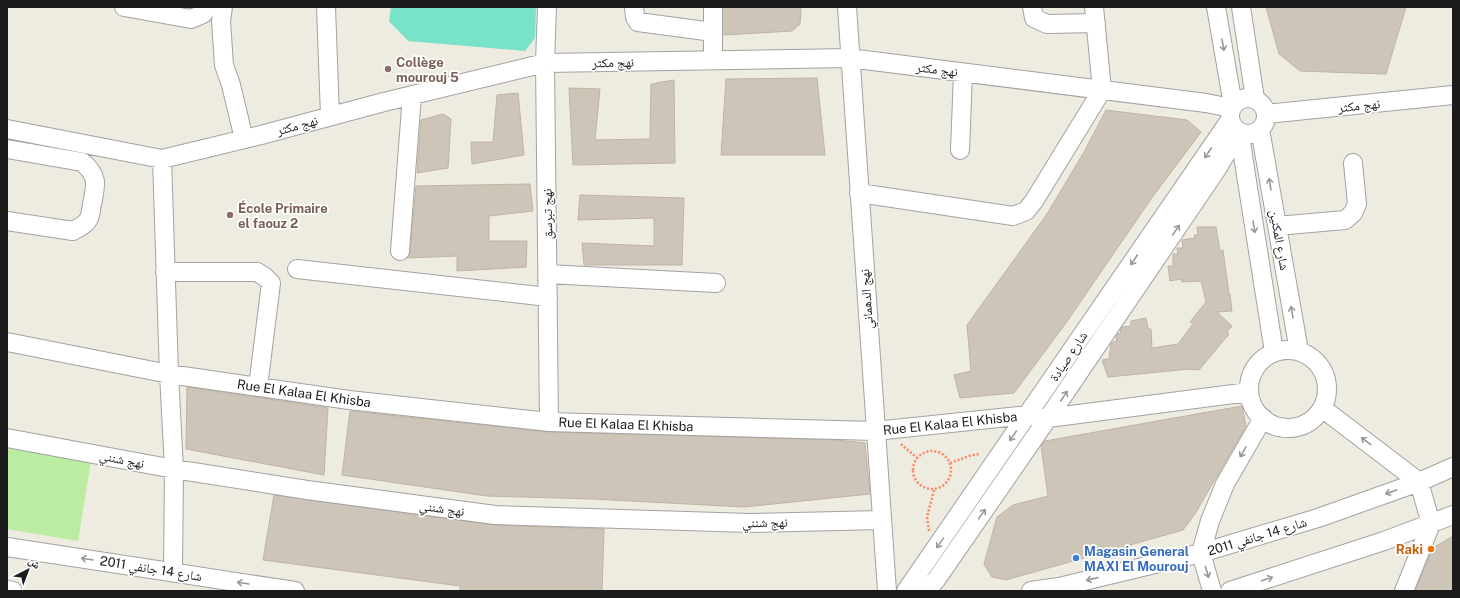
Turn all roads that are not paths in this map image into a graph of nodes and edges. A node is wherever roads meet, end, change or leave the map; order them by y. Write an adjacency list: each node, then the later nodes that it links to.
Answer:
1 (124, 7): 2 (street)
2 (207, 7)
3 (224, 7): 26 (street)
4 (326, 7): 22 (street)
5 (547, 7): 16 (street, نهج تبرسق)
6 (634, 7): 13 (street)
7 (713, 7): 13 (street)
8 (847, 7): 14 (street, نهج الدهماني)
9 (1032, 7): 12 (street)
10 (1216, 7): 23 (street, شارع المكنين, one-way to 23)
11 (1241, 7): 21 (street)
12 (1095, 15): 18 (street)
13 (713, 32): 15 (street)
14 (849, 58): 15 (street, نهج مكثر); 17 (street, نهج مكثر); 31 (street, نهج الدهماني)
15 (713, 60): 16 (street, نهج مكثر)
16 (545, 63): 19 (street, نهج مكثر); 37 (street, نهج تبرسق)
17 (963, 72): 18 (street, نهج مكثر); 28 (street)
18 (1102, 90): 23 (street, نهج مكثر); 31 (street)
19 (412, 95): 22 (street, نهج مكثر); 34 (street)
20 (1453, 95): 24 (street, نهج مكثر)
21 (1255, 99): 23 (street); 24 (street)
22 (330, 116): 26 (street, نهج مكثر)
23 (1235, 120): 24 (street); 42 (street, شارع المكنين, one-way to 42); 47 (street, شارع صيادة, one-way to 47); 48 (street, شارع صيادة, one-way to 23)
24 (1263, 122): 33 (street, شارع المكنين, one-way to 24)
25 (7, 129): 29 (street, نهج مكثر)
26 (244, 139): 29 (street, نهج مكثر)
27 (7, 149): 32 (street)
28 (960, 150)
29 (162, 159): 36 (street)
30 (1353, 162): 33 (street)
31 (859, 192): 51 (street, نهج الدهماني)
32 (7, 221)
33 (1277, 226): 41 (street, شارع المكنين, one-way to 33)
34 (400, 251)
35 (297, 269): 39 (street)
36 (165, 272): 43 (street); 44 (street)
37 (548, 274): 38 (street); 39 (street, نهج تبرسق)
38 (716, 283)
39 (548, 297): 50 (street, نهج تبرسق)
40 (7, 342): 43 (street, Rue El Kalaa El Khisba)
41 (1299, 351): 42 (street); 46 (street)
42 (1274, 352): 45 (street)
43 (169, 374): 44 (street, Rue El Kalaa El Khisba); 54 (street)
44 (258, 387): 50 (street, Rue El Kalaa El Khisba)
45 (1249, 392): 48 (street, Rue El Kalaa El Khisba); 49 (street)
46 (1322, 408): 49 (street); 55 (street, one-way to 46)
47 (1028, 415): 48 (street, Rue El Kalaa El Khisba); 51 (street, Rue El Kalaa El Khisba); 66 (street, شارع صيادة, one-way to 66)
48 (1048, 418): 67 (street, شارع صيادة, one-way to 48)
49 (1263, 418): 60 (street, one-way to 60)
50 (549, 422): 51 (street, Rue El Kalaa El Khisba)
51 (875, 431): 57 (street, نهج الدهماني)
52 (7, 438): 54 (street, نهج شنني)
53 (1453, 467): 55 (street, شارع 14 جانفي 2011)
54 (174, 469): 57 (street, نهج شنني); 61 (street)
55 (1419, 482): 58 (street); 60 (street, شارع 14 جانفي 2011, one-way to 60)
56 (1453, 515): 58 (street)
57 (882, 520): 65 (street, نهج الدهماني)
58 (1430, 524): 70 (street, one-way to 58); 71 (street)
59 (7, 546): 61 (street, شارع 14 جانفي 2011, one-way to 59)
60 (1201, 553): 68 (street, شارع 14 جانفي 2011, one-way to 68); 69 (street, one-way to 69)
61 (173, 572): 64 (street, شارع 14 جانفي 2011, one-way to 61)
62 (7, 590): 63 (street)
63 (13, 591)
64 (296, 591)
65 (887, 591)
66 (906, 591)
67 (926, 591)
68 (1031, 591)
69 (1212, 591)
70 (1230, 591)
71 (1404, 591)

